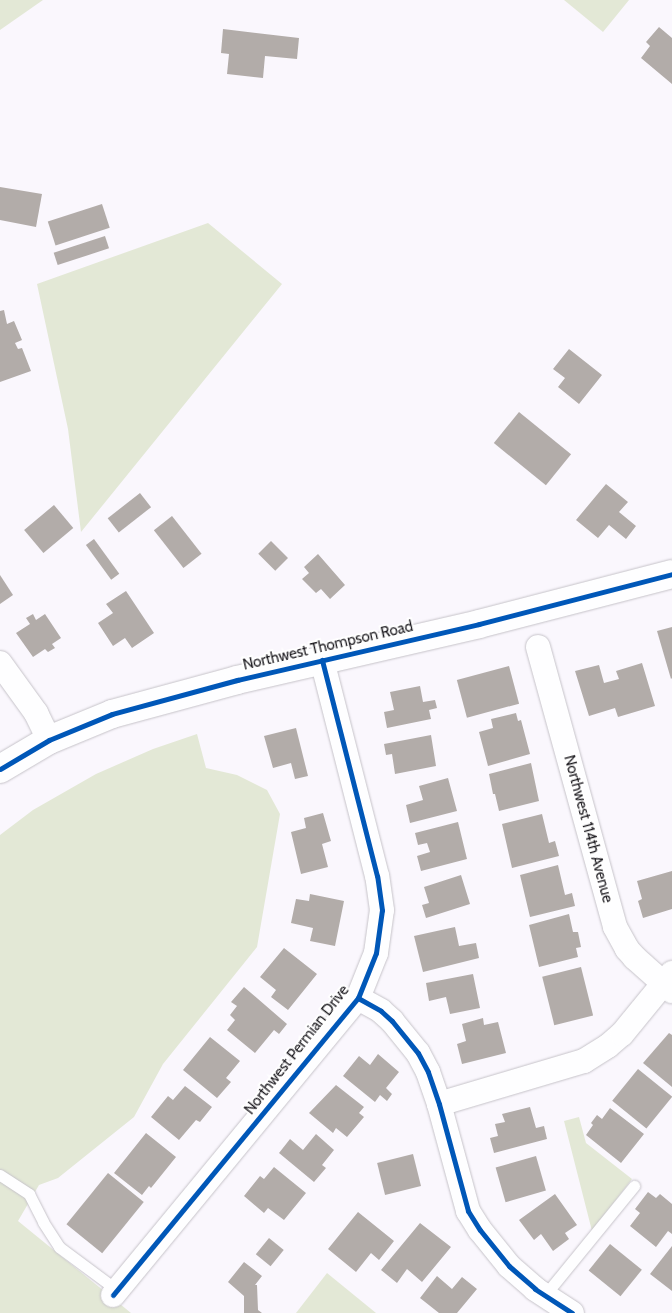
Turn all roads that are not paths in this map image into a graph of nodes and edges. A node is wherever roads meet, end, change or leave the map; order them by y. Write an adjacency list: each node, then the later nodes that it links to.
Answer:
1 (672, 574): 3 (street, Northwest Thompson Road)
2 (538, 647): 7 (street, Northwest 114th Avenue)
3 (322, 660): 5 (street, Northwest Thompson Road); 8 (street, Northwest Permian Drive)
4 (0, 663): 5 (street)
5 (49, 740): 6 (street, Northwest Thompson Road)
6 (0, 769)
7 (669, 983): 9 (street)
8 (358, 998): 9 (street); 12 (street, Northwest Permian Drive)
9 (439, 1104): 13 (street)
10 (0, 1175): 12 (lane)
11 (634, 1186): 13 (lane)
12 (115, 1293)
13 (545, 1295): 14 (street)
14 (572, 1313)

